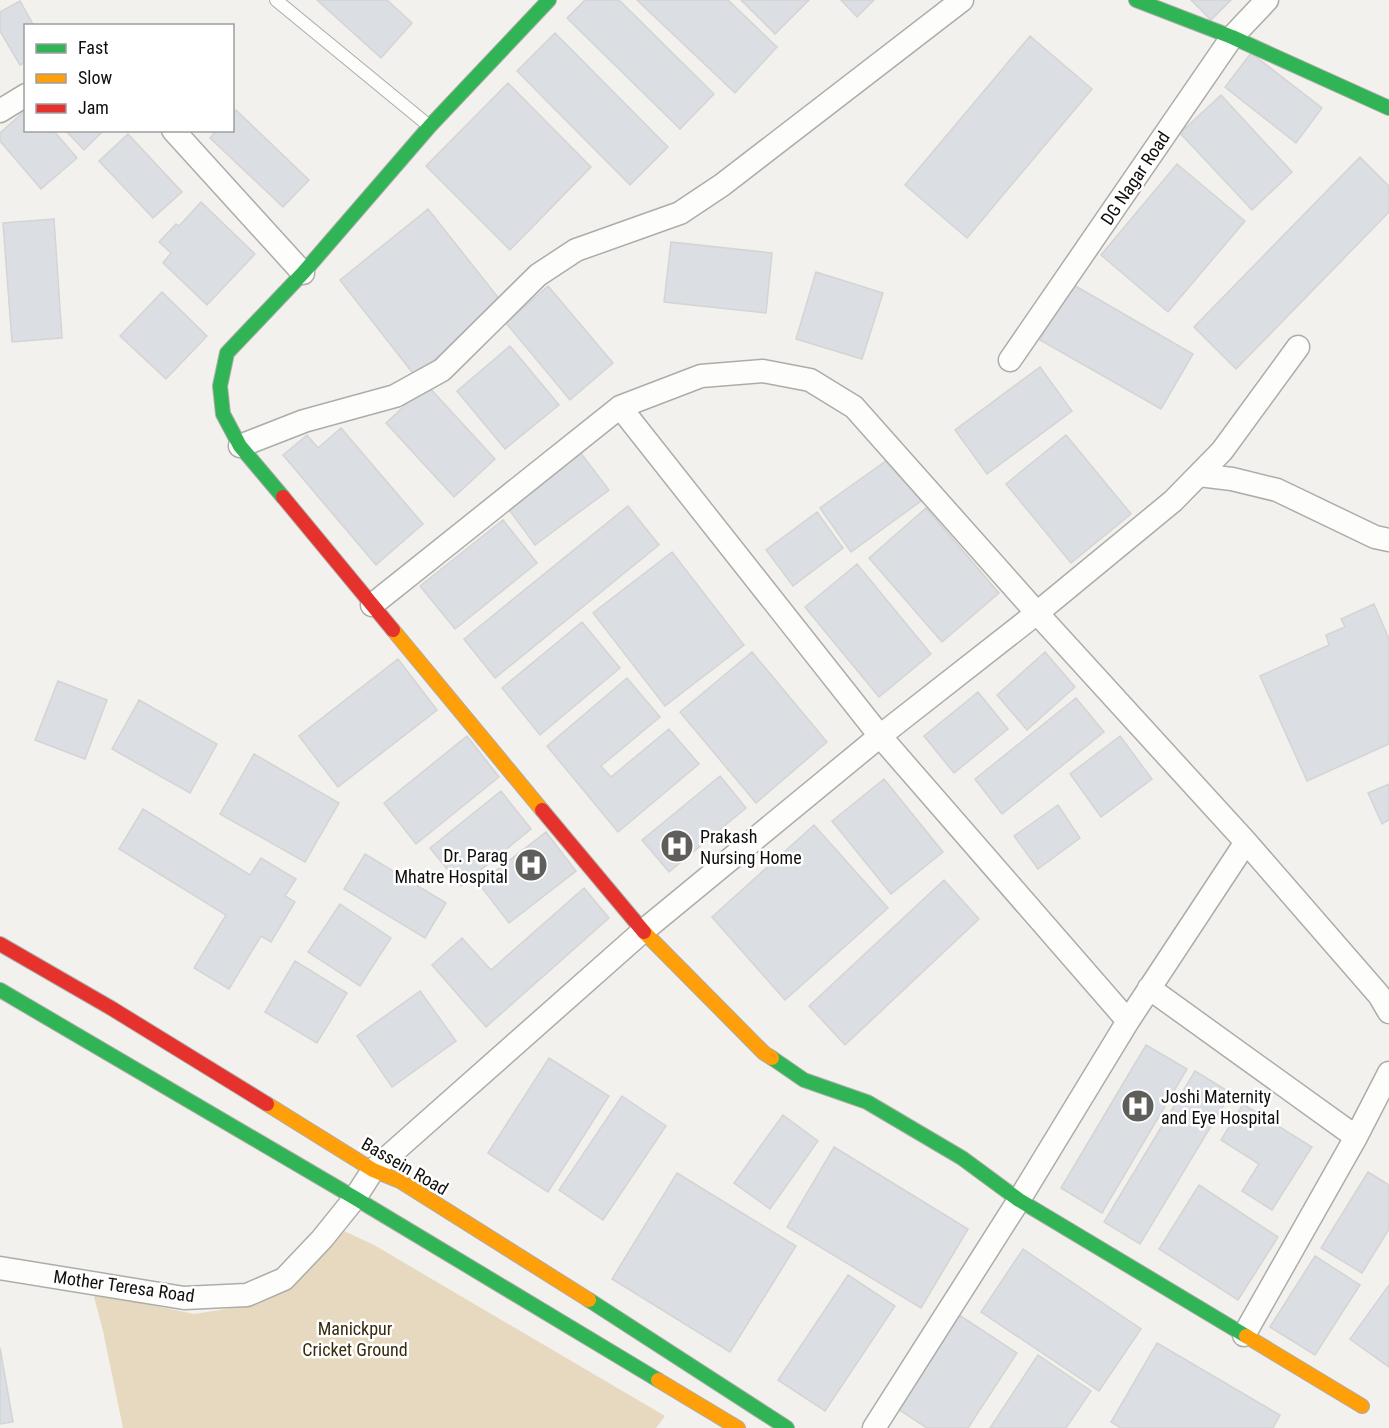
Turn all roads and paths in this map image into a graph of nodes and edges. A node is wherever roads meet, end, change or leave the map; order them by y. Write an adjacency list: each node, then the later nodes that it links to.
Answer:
1 (276, 0): 10 (lane)
2 (549, 0): 10 (street)
3 (962, 0): 16 (street)
4 (1136, 0): 6 (street)
5 (1267, 0): 6 (street, DG Nagar Road)
6 (1232, 37): 8 (street); 14 (street, DG Nagar Road)
7 (24, 96): 9 (street)
8 (1389, 108)
9 (0, 111)
10 (430, 126): 12 (street)
11 (175, 132): 12 (street)
12 (303, 273): 16 (street)
13 (1298, 347): 17 (street, Mother Teresa Road)
14 (1010, 360)
15 (620, 407): 19 (street); 20 (street); 21 (street)
16 (240, 446): 19 (street)
17 (1199, 474): 18 (street); 20 (street, Mother Teresa Road)
18 (1389, 540)
19 (372, 605): 23 (street)
20 (1037, 613): 21 (street, Mother Teresa Road); 22 (street)
21 (880, 736): 23 (street, Mother Teresa Road); 28 (street)
22 (1246, 842): 25 (street); 27 (street)
23 (643, 932): 31 (street, Mother Teresa Road); 33 (street)
24 (0, 944): 31 (street, Bassein Road)
25 (1149, 988): 28 (street); 30 (street)
26 (0, 990): 32 (street)
27 (1389, 1012)
28 (1128, 1021): 33 (street)
29 (1389, 1073): 30 (street)
30 (1356, 1137): 35 (street)
31 (373, 1170): 32 (street, Mother Teresa Road); 38 (street, Bassein Road)
32 (355, 1198): 34 (street, Mother Teresa Road); 37 (street)
33 (1020, 1200): 35 (street); 39 (street)
34 (0, 1268)
35 (1244, 1335): 36 (street)
36 (1362, 1406)
37 (738, 1428)
38 (787, 1428)
39 (874, 1428)

